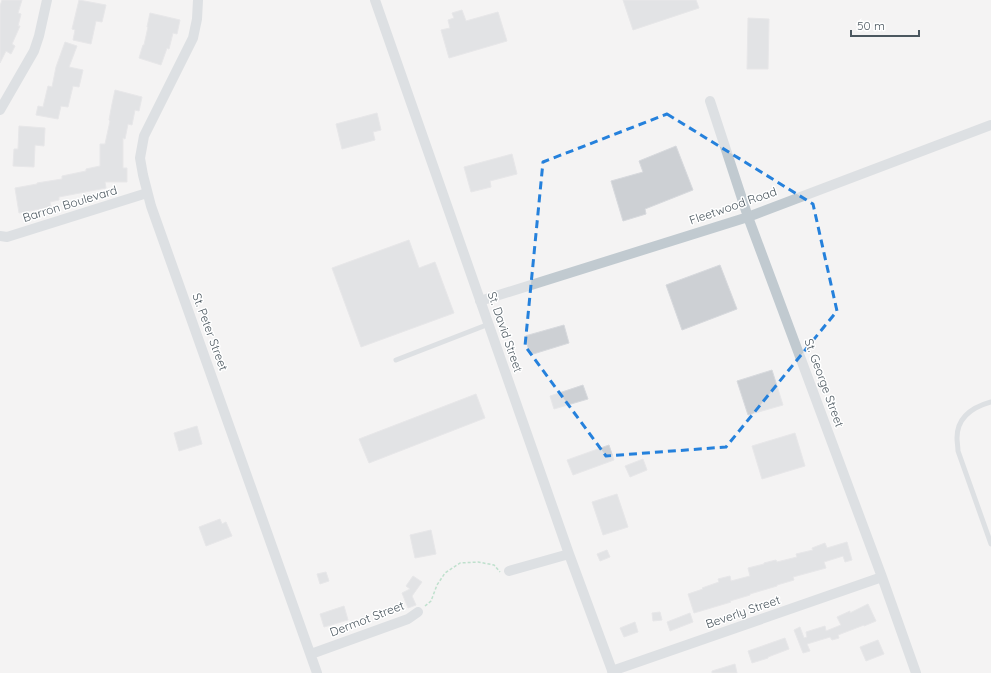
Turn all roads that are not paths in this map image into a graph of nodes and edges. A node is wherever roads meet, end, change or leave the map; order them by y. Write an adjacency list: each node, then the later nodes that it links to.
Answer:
1 (47, 0): 5 (street)
2 (198, 0): 7 (street, St. Peter Street)
3 (375, 0): 10 (street, St. David Street)
4 (710, 101): 8 (street, St. George Street)
5 (0, 110)
6 (991, 125): 8 (street, Fleetwood Road)
7 (147, 193): 9 (street, Barron Boulevard); 19 (street, St. Peter Street)
8 (748, 217): 10 (street, Fleetwood Road); 17 (street, St. George Street)
9 (0, 236)
10 (480, 301): 11 (street, St. David Street)
11 (488, 324): 12 (lane); 15 (street, St. David Street)
12 (396, 360)
13 (991, 402): 14 (lane)
14 (991, 544)
15 (569, 554): 16 (street); 20 (street, St. David Street)
16 (509, 571)
17 (882, 577): 20 (street, Beverly Street); 22 (street, St. George Street)
18 (418, 612): 19 (street, Dermot Street)
19 (311, 654): 21 (street, St. Peter Street)
20 (612, 672)
21 (318, 673)
22 (916, 673)

